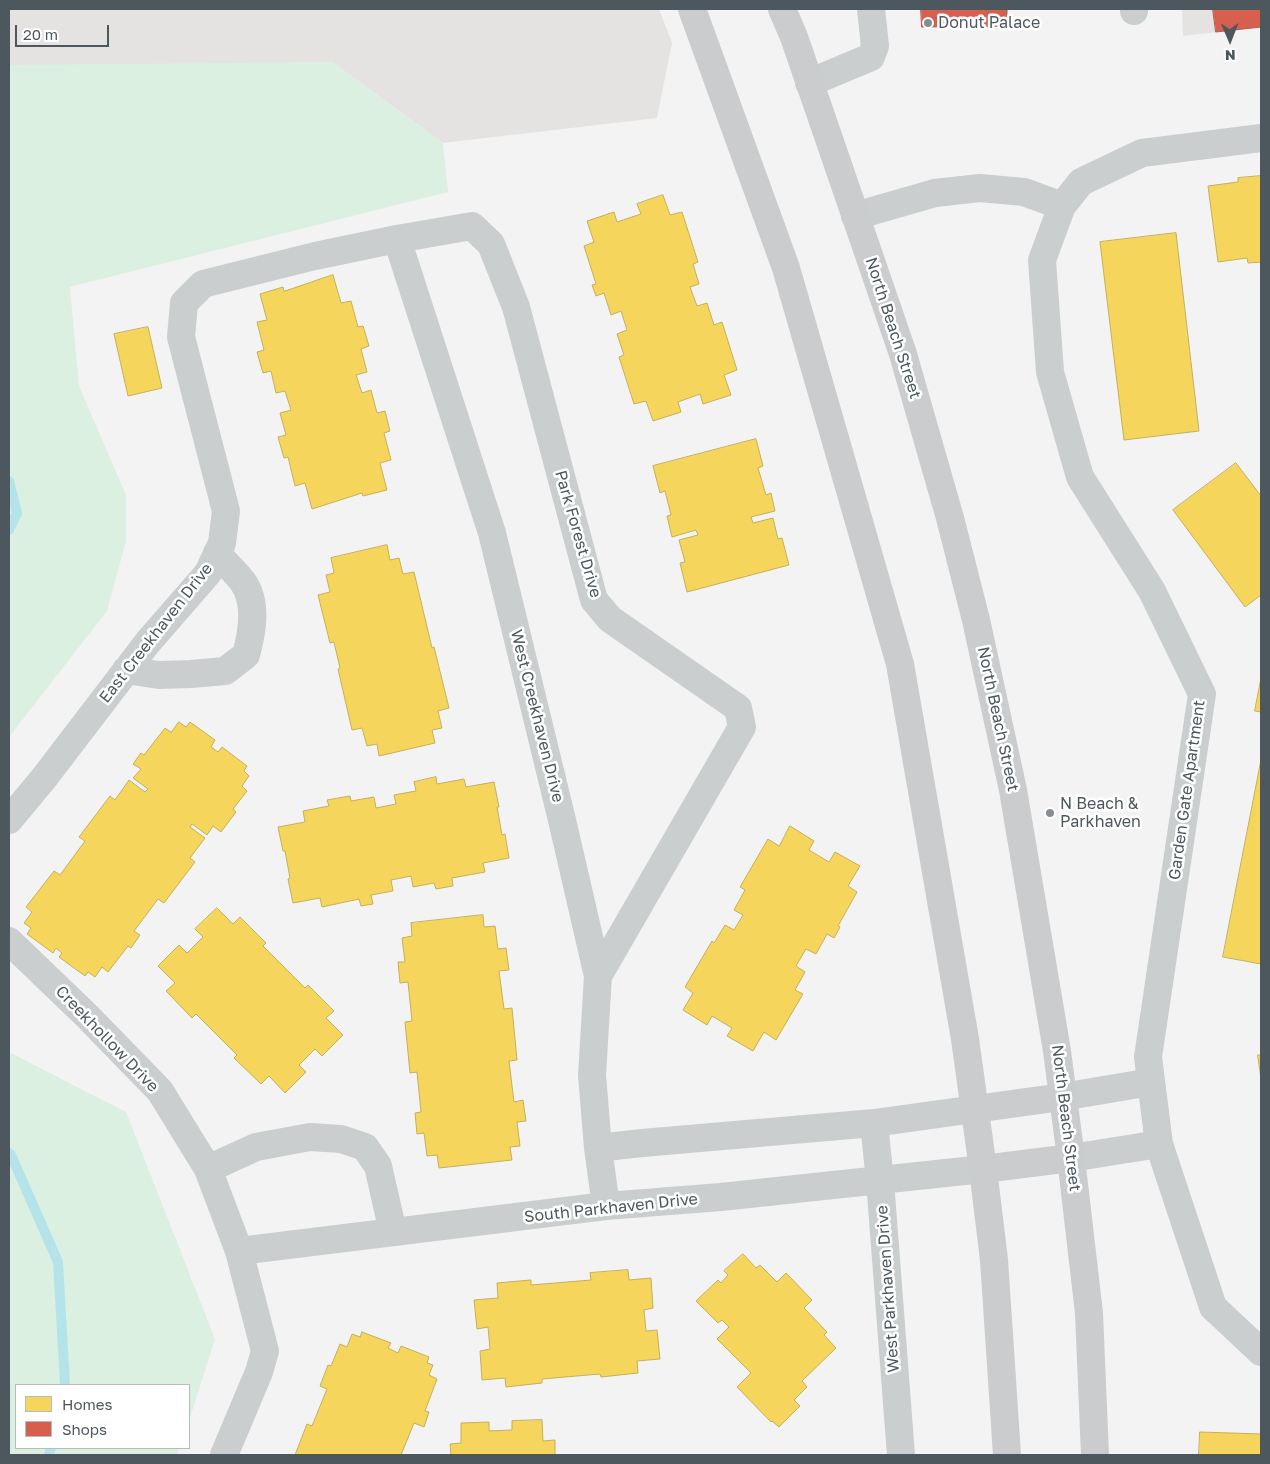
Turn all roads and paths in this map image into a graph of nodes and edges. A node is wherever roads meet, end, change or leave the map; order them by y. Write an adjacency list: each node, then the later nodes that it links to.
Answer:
1 (692, 9): 16 (main road)
2 (782, 9): 4 (main road, North Beach Street)
3 (872, 9): 4 (lane)
4 (809, 83): 7 (main road, North Beach Street)
5 (1261, 138): 6 (lane, Garden Gate Apartment)
6 (1062, 206): 7 (lane); 14 (lane, Garden Gate Apartment)
7 (855, 216): 15 (main road, North Beach Street)
8 (397, 238): 9 (lane, East Creekhaven Drive); 13 (lane, West Creekhaven Drive); 13 (lane, Park Forest Drive)
9 (217, 553): 10 (lane, East Creekhaven Drive); 10 (lane)
10 (126, 670): 11 (lane, East Creekhaven Drive)
11 (9, 820)
12 (9, 940): 21 (lane, Creekhollow Drive)
13 (598, 976): 19 (lane, West Creekhaven Drive)
14 (1151, 1082): 15 (lane); 18 (lane, Garden Gate Apartment)
15 (1062, 1097): 16 (main road); 20 (main road, North Beach Street)
16 (975, 1109): 17 (lane); 22 (main road)
17 (874, 1123): 19 (lane); 23 (lane, West Parkhaven Drive)
18 (1159, 1144): 20 (lane); 27 (lane, Garden Gate Apartment)
19 (598, 1148): 24 (lane, West Creekhaven Drive)
20 (1071, 1158): 22 (main road); 31 (main road, North Beach Street)
21 (208, 1169): 25 (lane); 26 (lane, Creekhollow Drive)
22 (983, 1169): 23 (lane, South Parkhaven Drive); 30 (main road)
23 (880, 1181): 24 (lane, South Parkhaven Drive); 29 (lane, West Parkhaven Drive)
24 (606, 1206): 25 (lane, South Parkhaven Drive)
25 (393, 1232): 26 (lane, South Parkhaven Drive)
26 (239, 1251): 28 (lane, Creekhollow Drive)
27 (1261, 1352)
28 (224, 1455)
29 (901, 1455)
30 (1007, 1455)
31 (1096, 1455)

